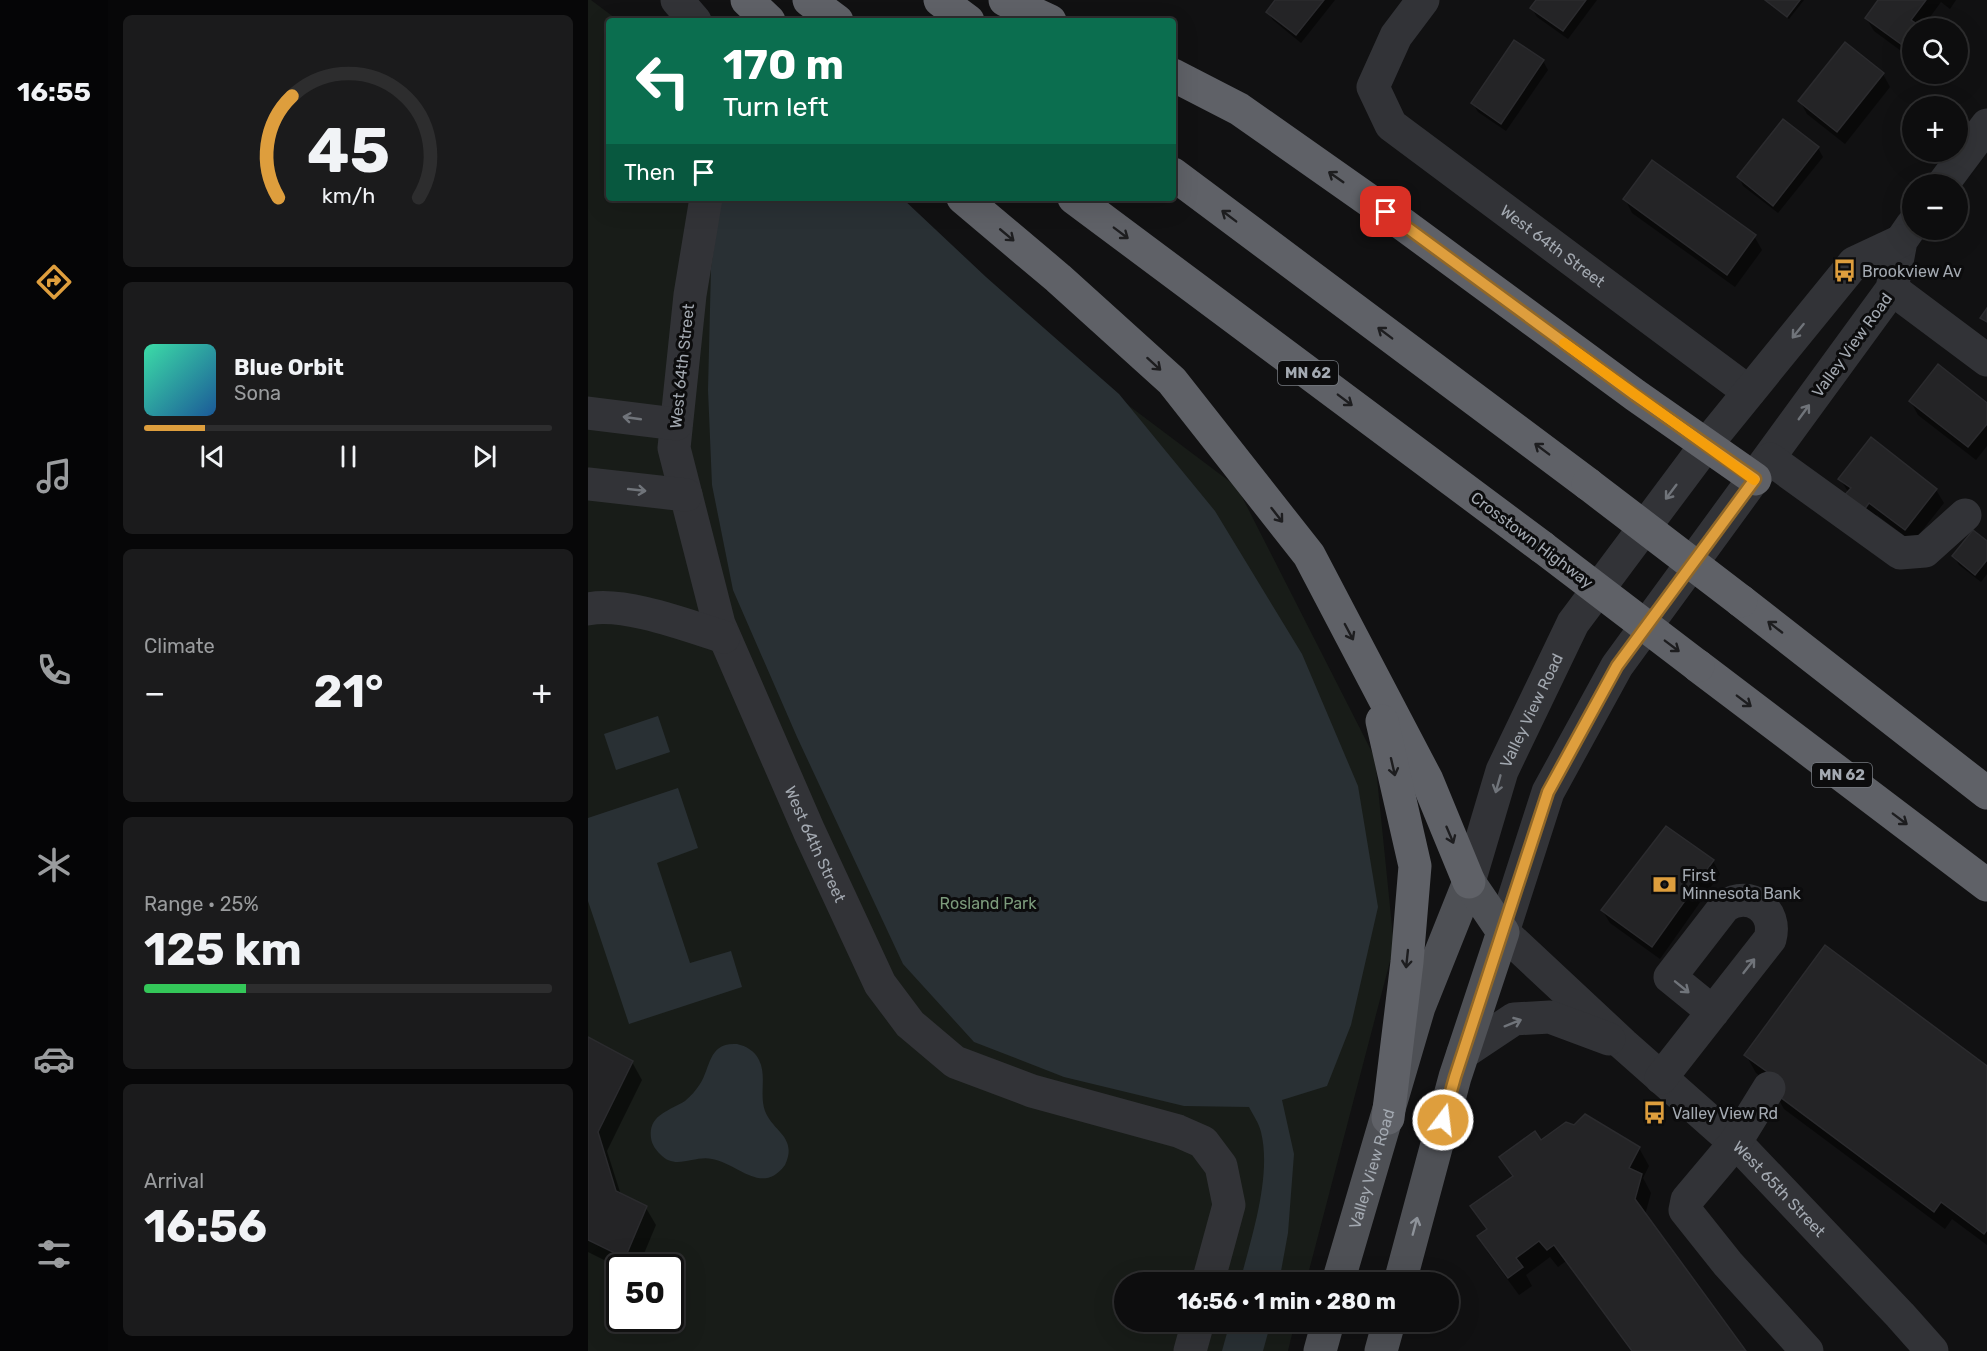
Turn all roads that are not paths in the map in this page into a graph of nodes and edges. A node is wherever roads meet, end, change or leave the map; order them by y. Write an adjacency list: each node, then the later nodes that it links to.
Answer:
1 (677, 0): 7 (street)
2 (747, 0): 8 (highway)
3 (809, 0): 9 (highway)
4 (940, 0): 10 (highway)
5 (1005, 0): 11 (highway)
6 (1423, 0): 23 (street, West 64th Street)
7 (692, 18)
8 (766, 18)
9 (833, 18)
10 (964, 18)
11 (1044, 18)
12 (1176, 77): 26 (highway, one-way to 12)
13 (1987, 125): 14 (street)
14 (1950, 174)
15 (1176, 176): 33 (highway, one-way to 15, bridge)
16 (706, 201): 25 (street, West 64th Street)
17 (967, 201): 34 (highway, one-way to 34)
18 (1078, 201): 38 (highway, Crosstown Highway / MN 62, one-way to 38, bridge)
19 (1902, 236): 23 (street, Valley View Road, one-way to 23)
20 (1905, 240): 21 (street, Valley View Road)
21 (1892, 289): 22 (street); 27 (street, Valley View Road, one-way to 21)
22 (1987, 360)
23 (1749, 392): 26 (street, Valley View Road)
24 (588, 412): 25 (street, one-way to 24)
25 (676, 424): 29 (street, West 64th Street)
26 (1706, 445): 27 (highway); 37 (street, Valley View Road, one-way to 37)
27 (1762, 469): 30 (street); 39 (street, Valley View Road)
28 (588, 484): 29 (street, one-way to 29)
29 (686, 495): 32 (street, West 64th Street)
30 (1965, 515)
31 (588, 609): 32 (street)
32 (724, 637): 47 (street, West 64th Street)
33 (1813, 657): 35 (highway); 36 (highway)
34 (1369, 669): 37 (highway, one-way to 37); 45 (highway, one-way to 45)
35 (1987, 772)
36 (1987, 793)
37 (1469, 882): 39 (main road, West 65th Street); 45 (main road, Valley View Road)
38 (1987, 885)
39 (1503, 932): 41 (street, West 65th Street); 42 (main road, Valley View Road)
40 (1713, 1012): 43 (street)
41 (1623, 1044): 42 (street, one-way to 41); 43 (street, West 65th Street)
42 (1463, 1053): 49 (main road, Valley View Road, one-way to 42)
43 (1661, 1078): 46 (street, West 65th Street)
44 (1763, 1083): 46 (street)
45 (1388, 1118): 48 (main road, Valley View Road)
46 (1743, 1130): 56 (street); 57 (street, West 65th Street)
47 (1211, 1272)
48 (1341, 1272)
49 (1403, 1272)
50 (1195, 1332): 53 (street)
51 (1325, 1332): 54 (main road)
52 (1386, 1332): 55 (main road)
53 (1190, 1351)
54 (1320, 1351)
55 (1381, 1351)
56 (1807, 1351)
57 (1932, 1351)

